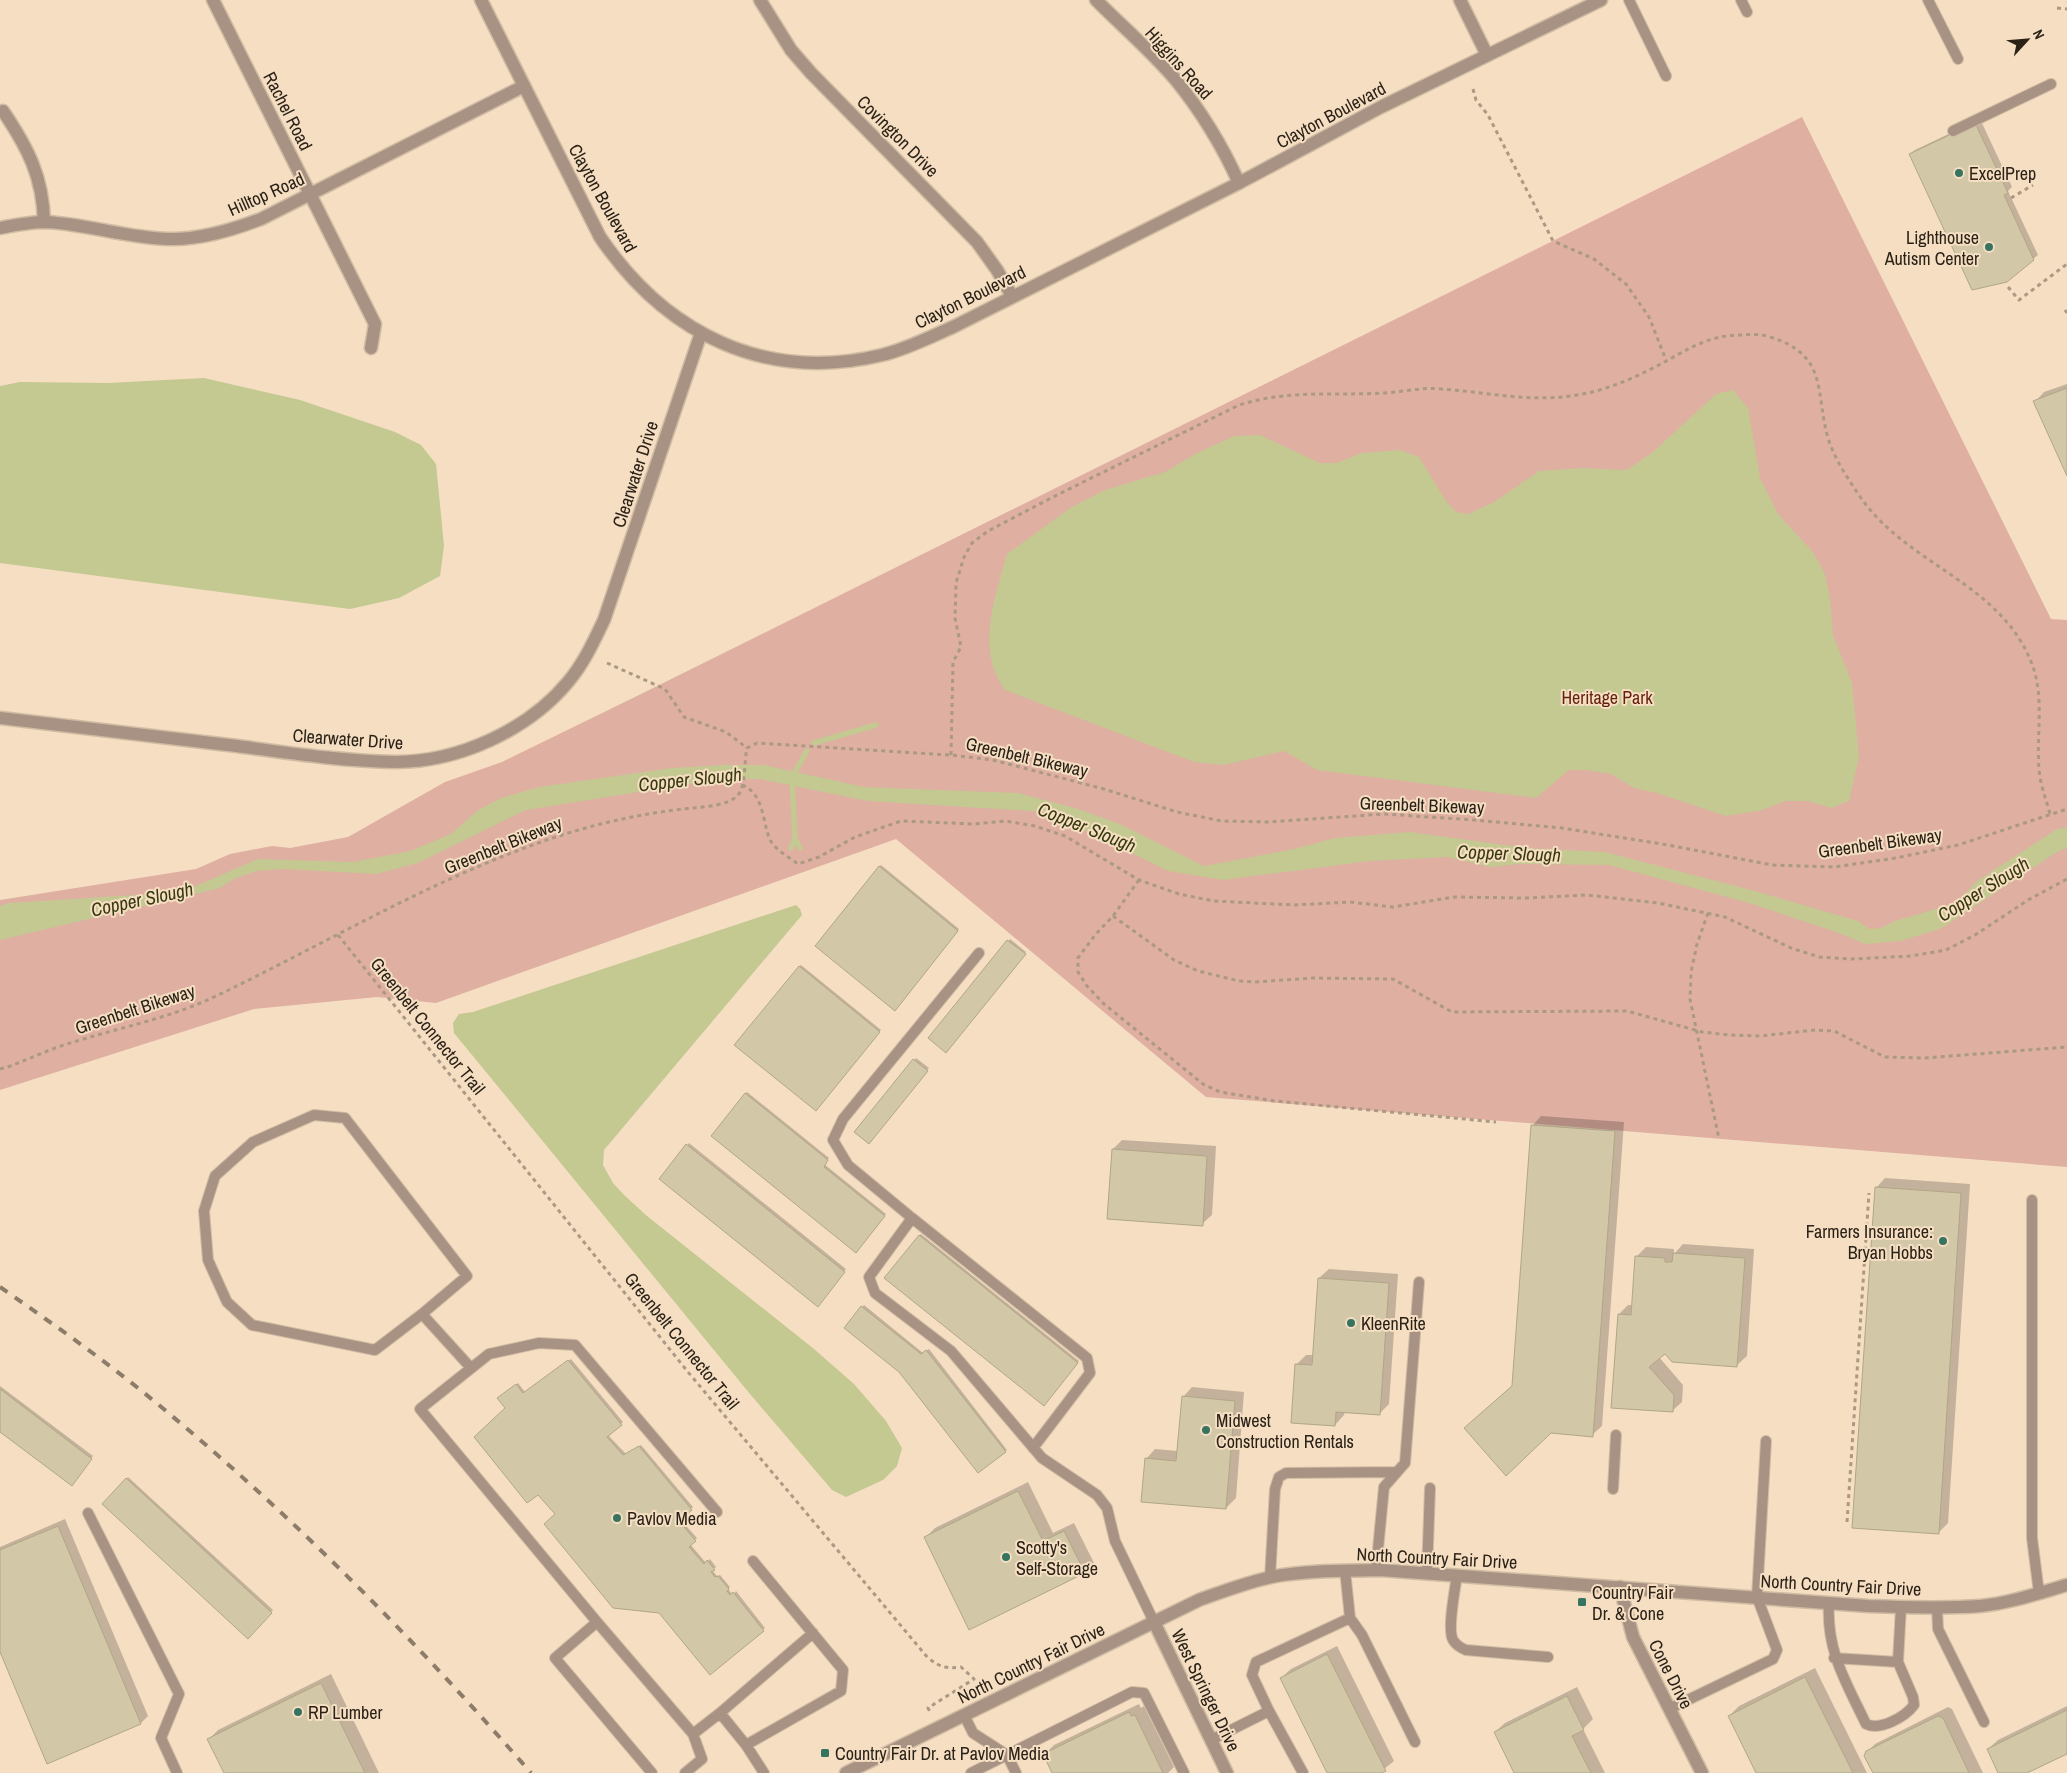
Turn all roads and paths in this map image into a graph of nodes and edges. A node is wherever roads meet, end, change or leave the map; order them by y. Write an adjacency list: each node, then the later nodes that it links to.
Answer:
1 (213, 0): 23 (street, Rachel Road)
2 (481, 0): 17 (street, Clayton Boulevard)
3 (760, 0): 29 (street, Covington Drive)
4 (1096, 0): 21 (street, Higgins Road)
5 (1460, 0): 13 (street)
6 (1602, 0): 13 (street, Clayton Boulevard)
7 (1629, 0): 15 (lane)
8 (1741, 0): 12 (lane)
9 (1928, 0): 14 (lane)
10 (2057, 8): 11 (path)
11 (2067, 9)
12 (1747, 12)
13 (1487, 55): 21 (street, Clayton Boulevard)
14 (1958, 59)
15 (1666, 76)
16 (2051, 84): 20 (lane)
17 (524, 86): 23 (street, Hilltop Road); 30 (street, Clayton Boulevard)
18 (1473, 89): 32 (path)
19 (3, 111): 25 (street)
20 (1953, 130)
21 (1239, 183): 29 (street, Clayton Boulevard)
22 (2034, 185): 24 (path)
23 (311, 194): 25 (street, Hilltop Road); 31 (street, Rachel Road)
24 (2011, 198)
25 (44, 222): 26 (street, Hilltop Road)
26 (0, 228)
27 (2067, 264): 28 (path)
28 (2008, 287)
29 (1012, 296): 30 (street, Clayton Boulevard)
30 (701, 333): 34 (street, Clearwater Drive)
31 (371, 348)
32 (1666, 360): 36 (path); 39 (path)
33 (607, 663): 35 (path)
34 (0, 718)
35 (747, 748): 36 (path, Greenbelt Bikeway); 37 (path)
36 (951, 754): 39 (path, Greenbelt Bikeway)
37 (743, 783): 41 (path); 44 (path, Greenbelt Bikeway)
38 (2067, 809): 39 (path, Greenbelt Bikeway)
39 (2050, 814)
40 (2067, 879): 42 (path)
41 (1139, 880): 42 (path); 43 (path)
42 (1708, 913): 46 (path)
43 (1113, 916): 46 (path); 49 (path)
44 (338, 935): 48 (path, Greenbelt Bikeway); 91 (path, Greenbelt Connector Trail)
45 (979, 952): 53 (lane)
46 (1698, 1031): 47 (path); 50 (path)
47 (2067, 1047)
48 (0, 1069)
49 (1496, 1122)
50 (1719, 1139)
51 (1869, 1193): 65 (path)
52 (2032, 1200): 74 (lane)
53 (912, 1218): 59 (lane); 59 (lane)
54 (1419, 1282): 60 (lane)
55 (422, 1314): 55 (lane); 56 (lane)
56 (471, 1368): 63 (lane); 80 (lane)
57 (1616, 1435): 62 (lane)
58 (1766, 1441): 75 (lane)
59 (1033, 1448): 81 (lane)
60 (1397, 1472): 68 (lane); 71 (lane)
61 (1430, 1488): 69 (lane)
62 (1613, 1489)
63 (717, 1512)
64 (88, 1513): 97 (lane)
65 (1847, 1522)
66 (753, 1561): 82 (lane)
67 (1345, 1570): 68 (street, North Country Fair Drive); 71 (street, North Country Fair Drive); 79 (lane)
68 (1376, 1570): 69 (street, North Country Fair Drive)
69 (1427, 1573): 70 (street, North Country Fair Drive)
70 (1457, 1575): 73 (street, North Country Fair Drive); 83 (lane)
71 (1270, 1578): 81 (street, North Country Fair Drive)
72 (2067, 1585): 74 (street, North Country Fair Drive)
73 (1620, 1587): 75 (street, North Country Fair Drive); 86 (street, Cone Drive)
74 (2038, 1593): 78 (street, North Country Fair Drive)
75 (1756, 1597): 76 (street, North Country Fair Drive); 86 (lane)
76 (1829, 1603): 77 (street, North Country Fair Drive); 84 (lane)
77 (1901, 1607): 78 (street, North Country Fair Drive); 85 (lane)
78 (1937, 1608): 90 (lane)
79 (1350, 1618): 87 (lane); 94 (lane)
80 (597, 1622): 92 (lane); 98 (lane)
81 (1154, 1622): 89 (street, North Country Fair Drive); 93 (street, West Springer Drive)
82 (813, 1633): 88 (lane); 95 (lane)
83 (1548, 1657)
84 (1834, 1658): 85 (lane); 85 (lane)
85 (1898, 1662)
86 (1670, 1709): 107 (street, Cone Drive)
87 (1268, 1711): 93 (lane); 106 (lane)
88 (720, 1713): 92 (lane); 95 (lane)
89 (964, 1715): 91 (street, North Country Fair Drive); 96 (lane)
90 (1984, 1722)
91 (938, 1728): 101 (street, North Country Fair Drive)
92 (693, 1734): 99 (lane)
93 (1211, 1740): 105 (street, West Springer Drive)
94 (1415, 1742)
95 (746, 1745): 100 (lane)
96 (1007, 1755): 102 (lane); 103 (lane); 104 (lane)
97 (177, 1773)
98 (652, 1773)
99 (685, 1773)
100 (764, 1773)
101 (846, 1773)
102 (971, 1773)
103 (1016, 1773)
104 (1184, 1773)
105 (1227, 1773)
106 (1303, 1773)
107 (1702, 1773)

